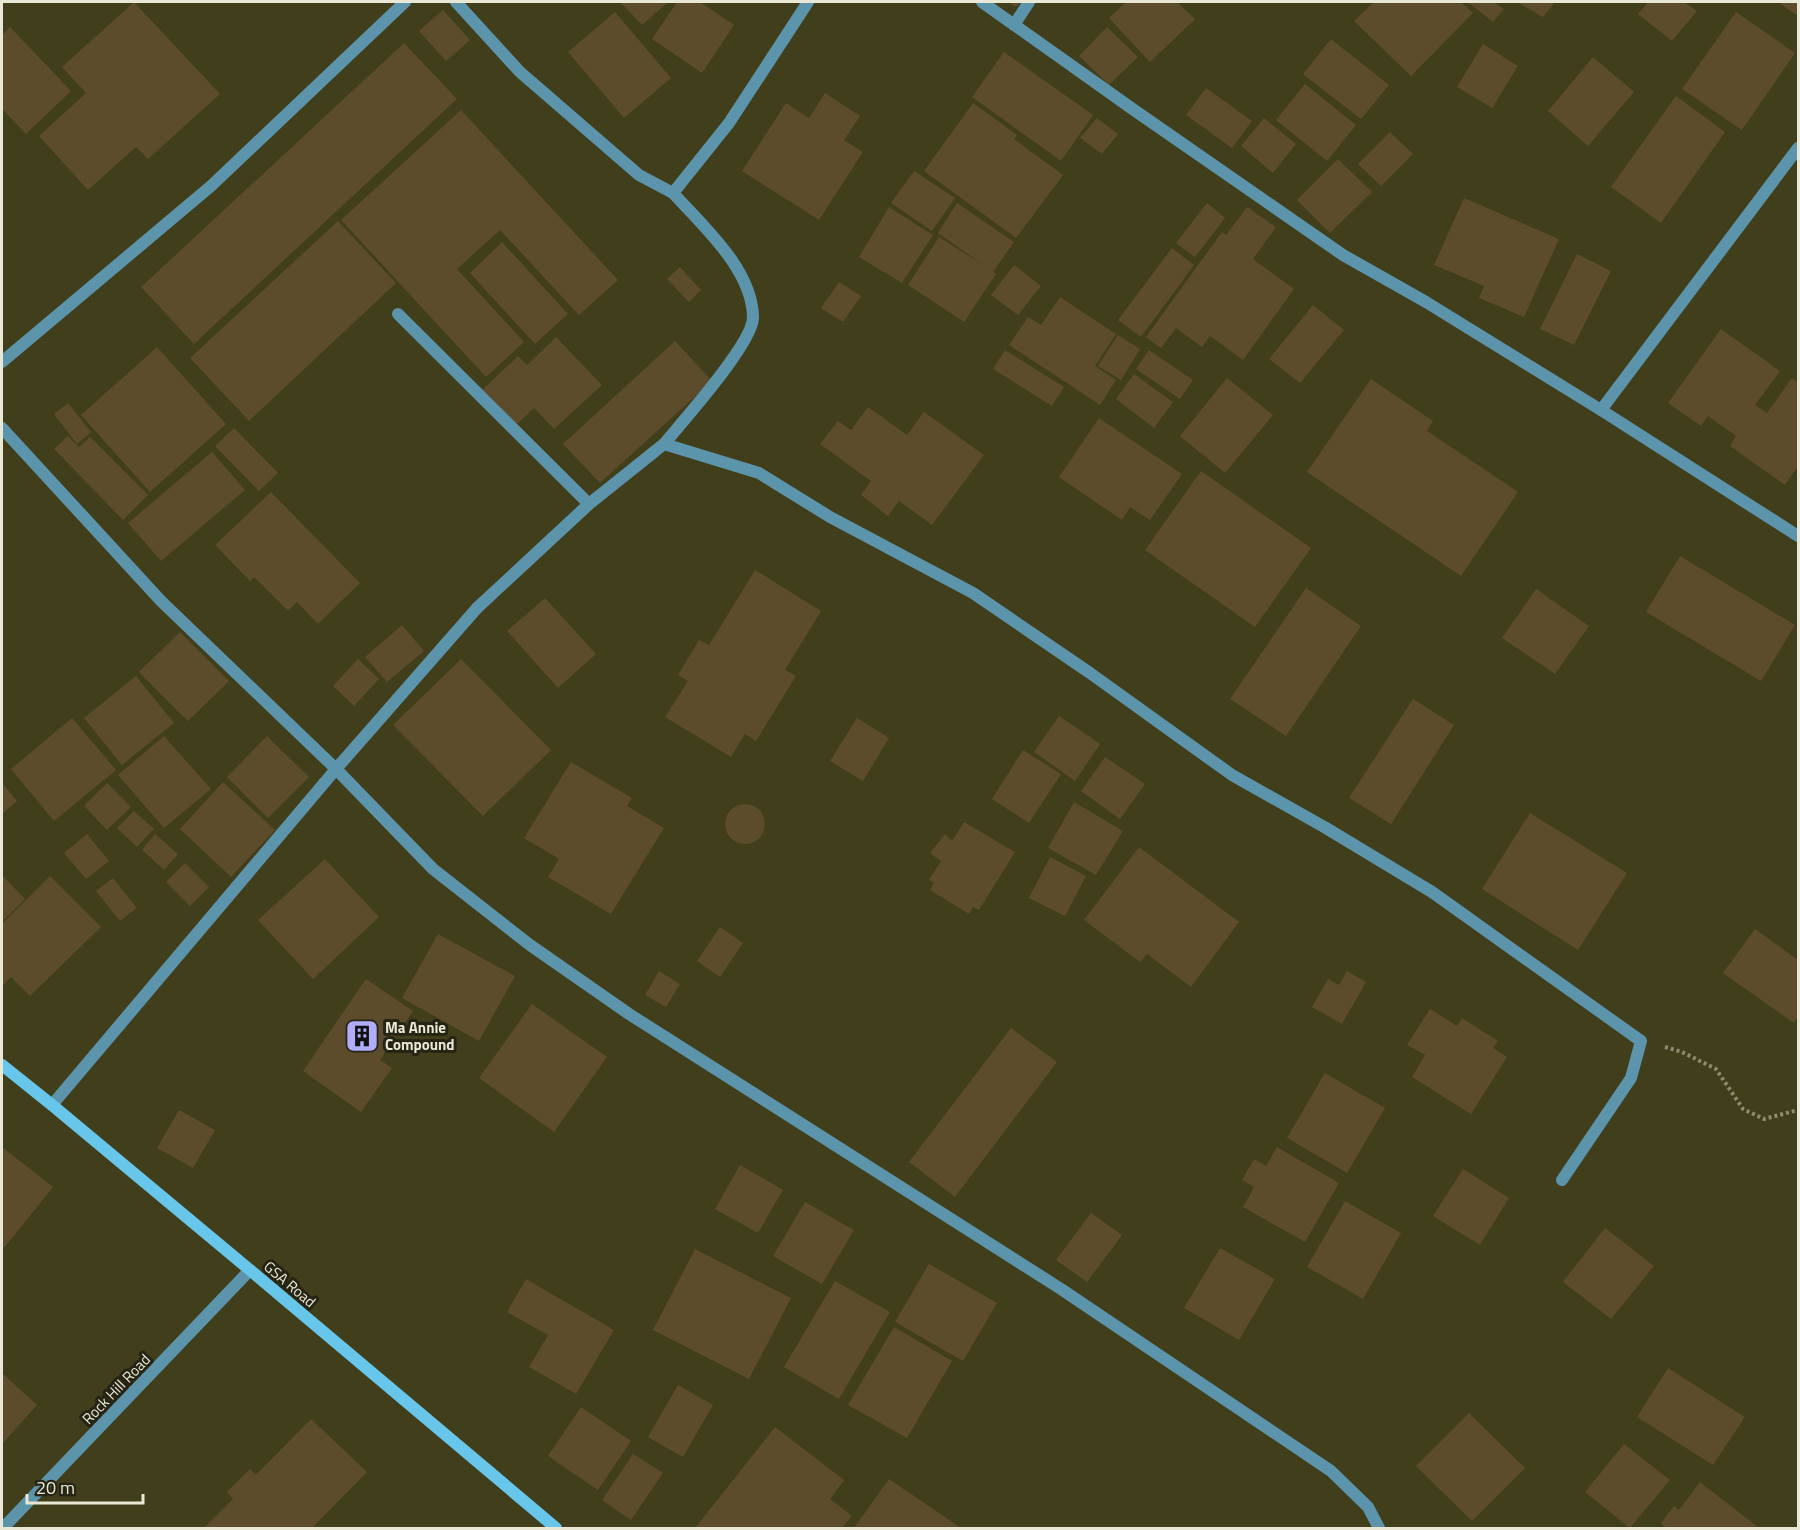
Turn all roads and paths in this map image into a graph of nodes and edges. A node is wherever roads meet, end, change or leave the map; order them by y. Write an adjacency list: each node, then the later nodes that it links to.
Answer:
1 (405, 2): 10 (street)
2 (456, 2): 8 (street)
3 (808, 2): 8 (street)
4 (982, 2): 6 (street)
5 (1029, 2): 6 (street)
6 (1014, 25): 11 (street)
7 (1797, 152): 11 (street)
8 (673, 193): 13 (street)
9 (398, 314): 14 (street)
10 (2, 362)
11 (1601, 410): 15 (street)
12 (2, 428): 16 (street)
13 (664, 444): 14 (street); 17 (street)
14 (590, 504): 16 (street)
15 (1798, 536)
16 (336, 769): 19 (street); 25 (street)
17 (1641, 1041): 20 (path); 21 (street)
18 (2, 1065): 19 (street, GSA Road)
19 (52, 1105): 22 (street, GSA Road)
20 (1798, 1110)
21 (1562, 1180)
22 (250, 1270): 23 (street, Rock Hill Road); 24 (street, GSA Road)
23 (3, 1528)
24 (556, 1528)
25 (1379, 1528)

